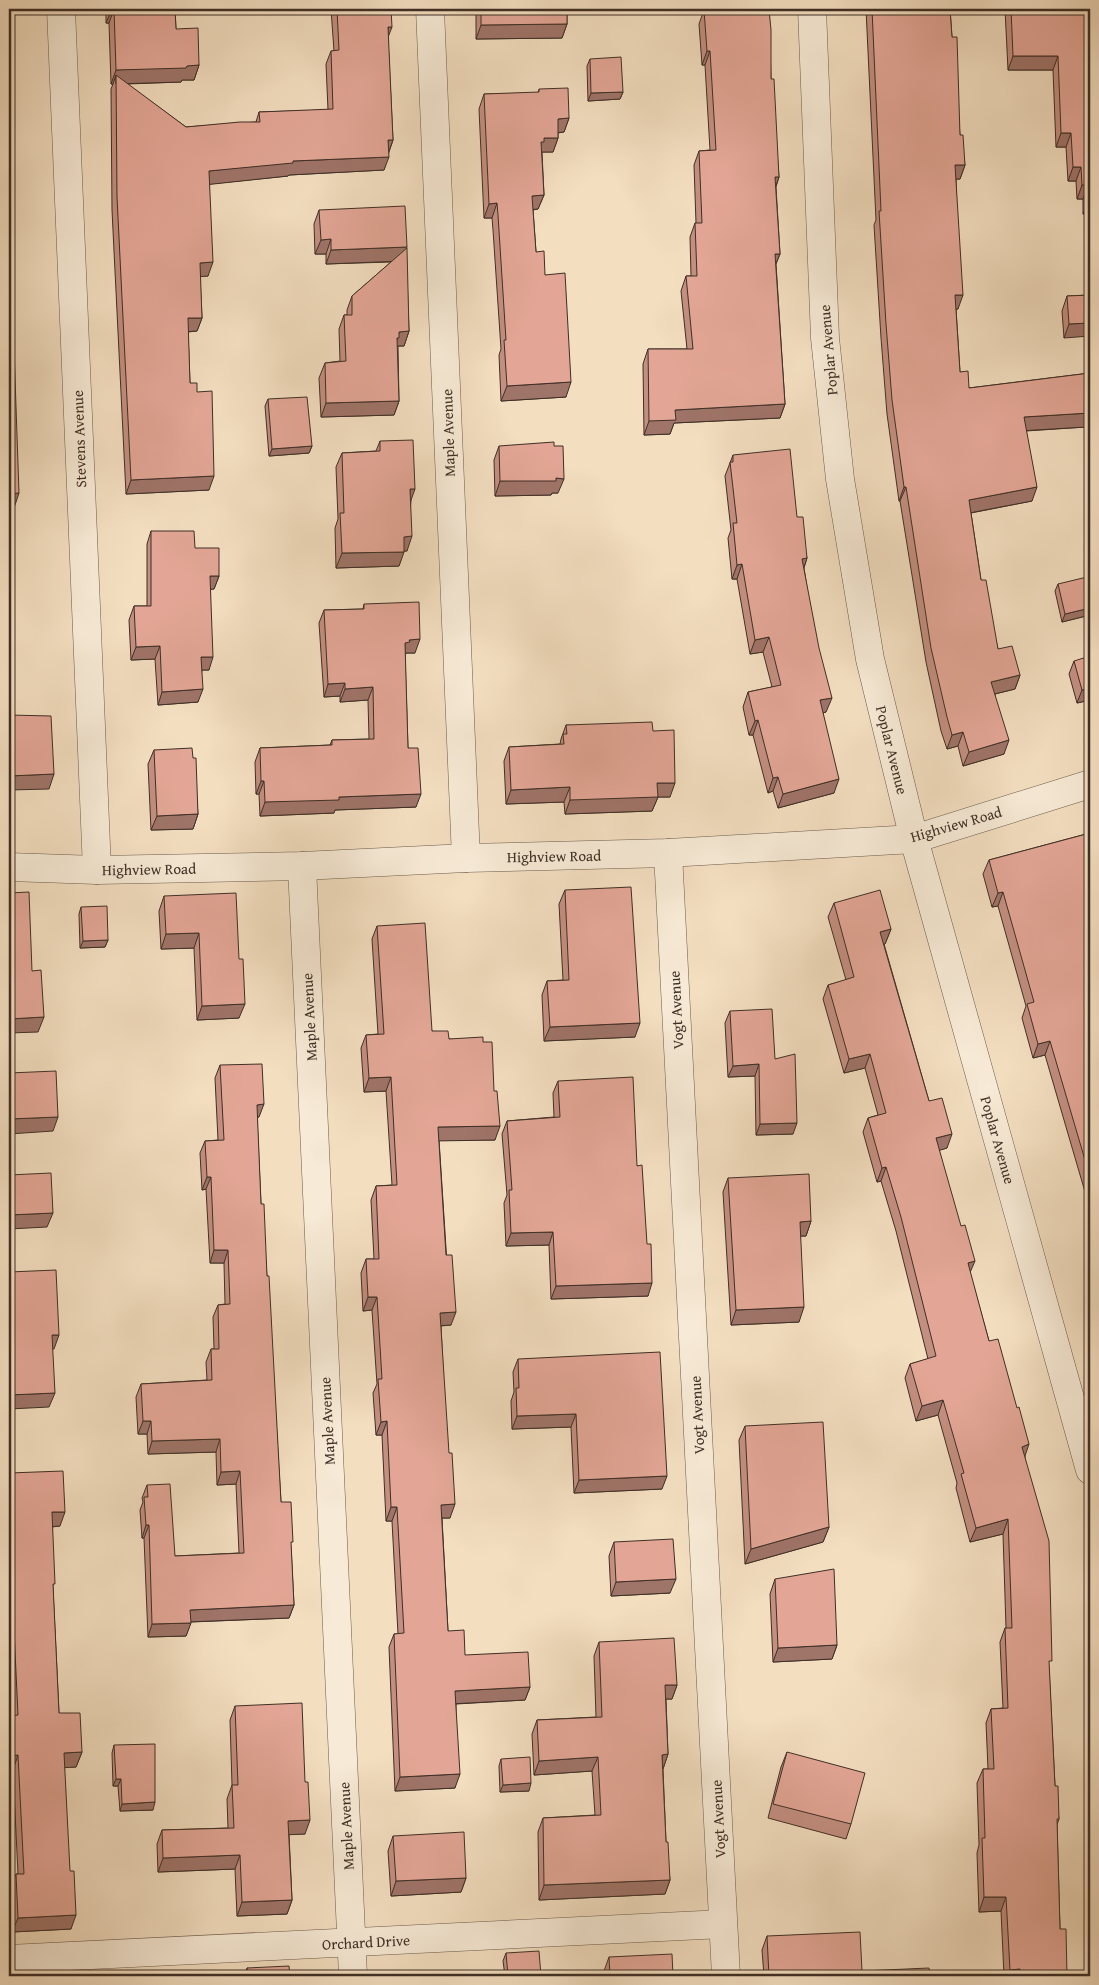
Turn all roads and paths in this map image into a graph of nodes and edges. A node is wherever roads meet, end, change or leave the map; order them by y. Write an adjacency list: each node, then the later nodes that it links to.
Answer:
1 (61, 9): 10 (street, Stevens Avenue)
2 (430, 9): 7 (street, Maple Avenue)
3 (812, 9): 5 (street, Poplar Avenue)
4 (1090, 784): 5 (street, Highview Road)
5 (914, 839): 6 (street, Highview Road); 11 (street, Poplar Avenue)
6 (668, 853): 7 (street, Highview Road); 12 (street, Vogt Avenue)
7 (466, 858): 8 (street, Highview Road)
8 (302, 866): 10 (street, Highview Road); 13 (street, Maple Avenue)
9 (9, 867): 10 (street, Highview Road)
10 (97, 870)
11 (1090, 1470)
12 (724, 1924): 13 (street, Orchard Drive); 16 (street, Vogt Avenue)
13 (351, 1942): 14 (street, Orchard Drive); 15 (street, Maple Avenue)
14 (9, 1959)
15 (353, 1976)
16 (726, 1976)

